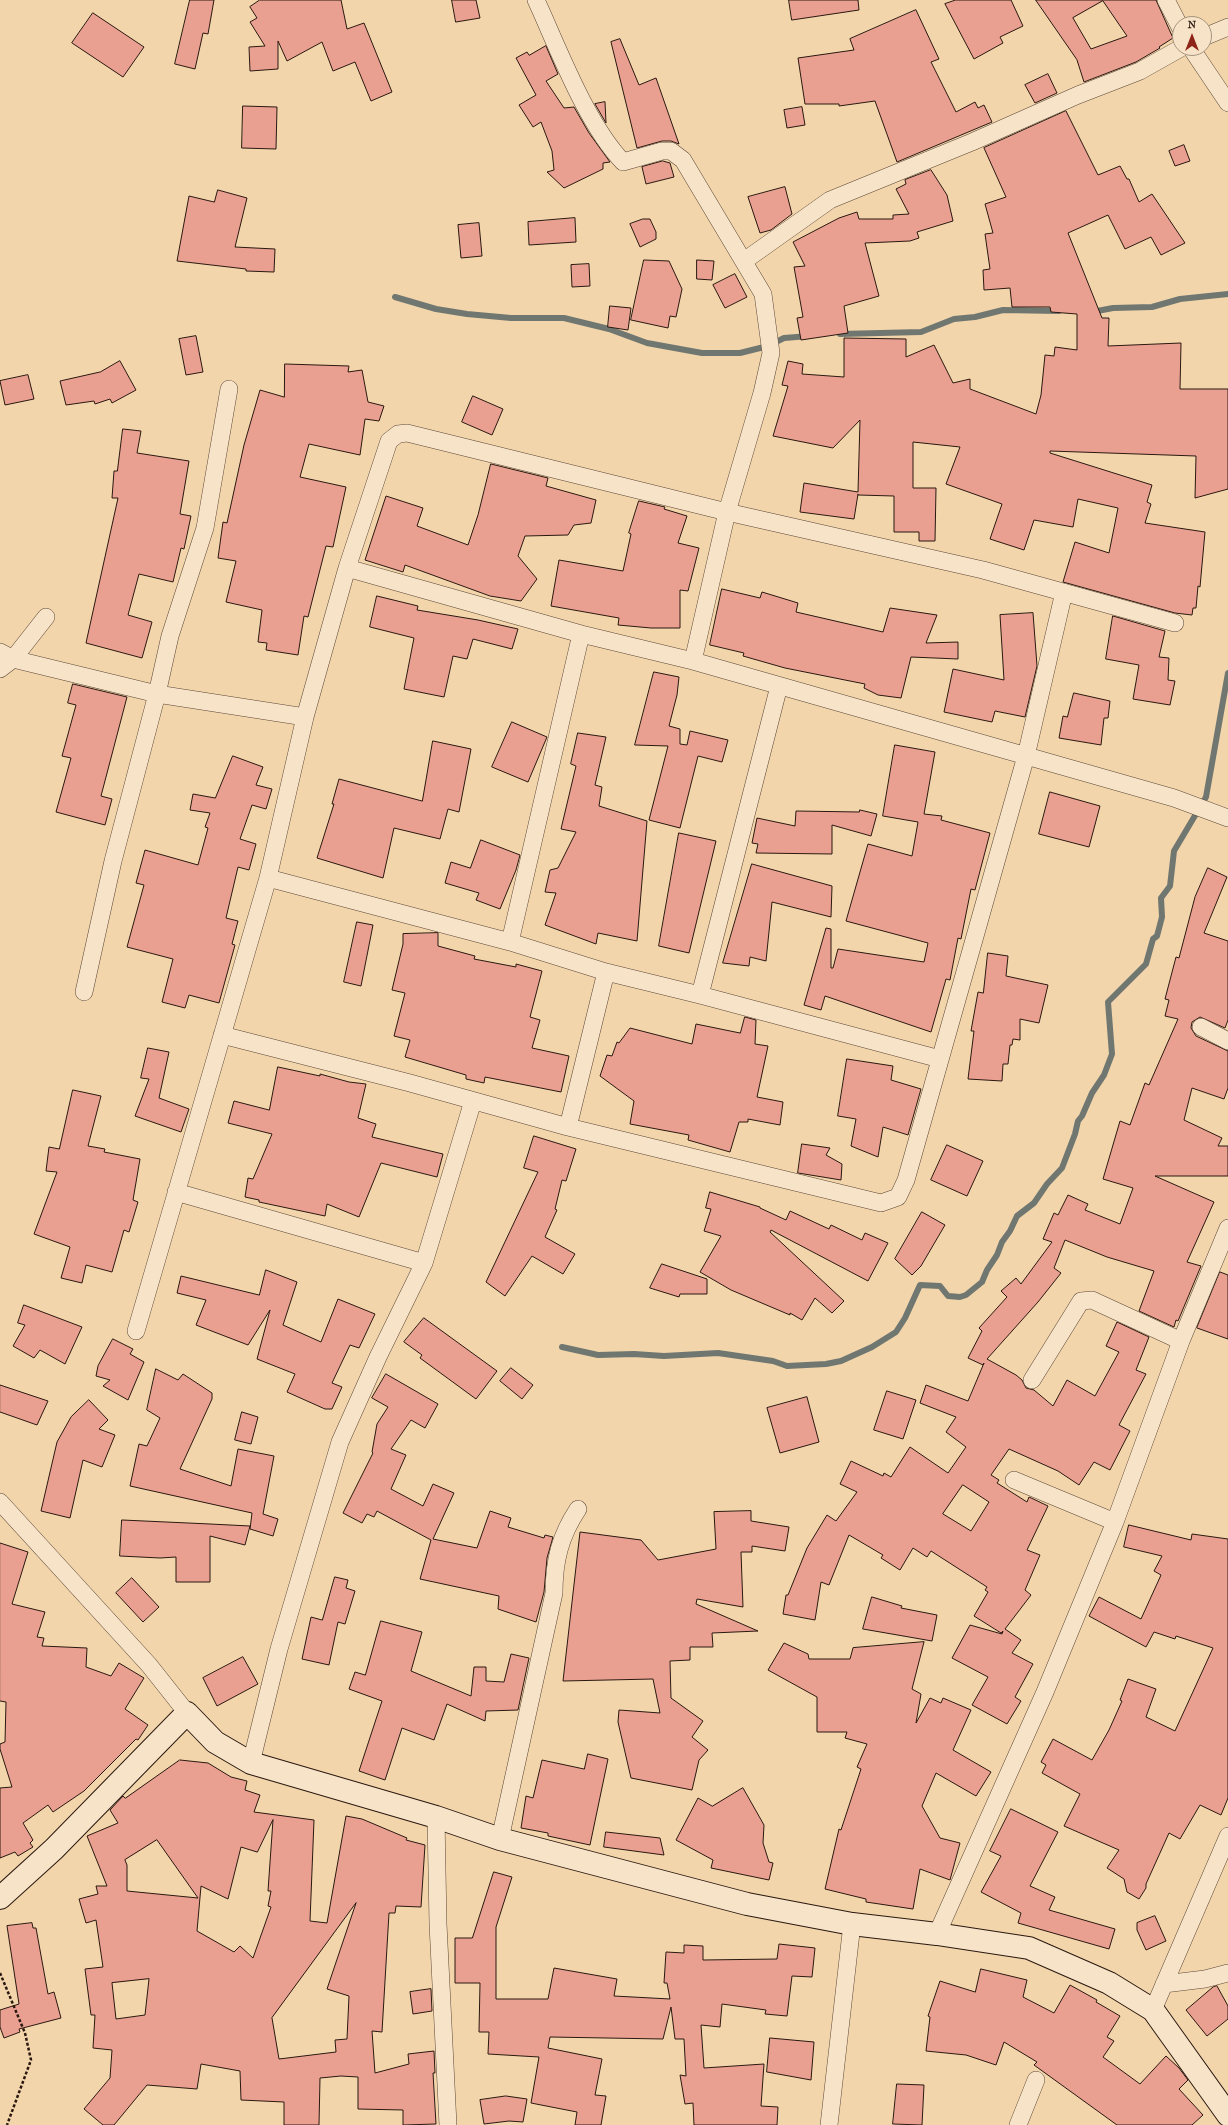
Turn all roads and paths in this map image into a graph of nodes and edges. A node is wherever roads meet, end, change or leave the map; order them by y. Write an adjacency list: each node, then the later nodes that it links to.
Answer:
1 (536, 0): 9 (street)
2 (1166, 0): 3 (street)
3 (1174, 16)
4 (1228, 27): 5 (street)
5 (1212, 34)
6 (1172, 53): 9 (street)
7 (1196, 56): 8 (street)
8 (1228, 103)
9 (744, 261): 11 (street)
10 (229, 389): 20 (street)
11 (727, 512): 12 (street); 13 (street); 18 (street)
12 (347, 568): 16 (street); 21 (street)
13 (1064, 592): 15 (street); 22 (street)
14 (46, 617): 17 (street)
15 (1175, 623)
16 (581, 634): 18 (street); 25 (street)
17 (4, 660): 20 (street)
18 (693, 661): 19 (street)
19 (779, 686): 22 (street); 28 (street)
20 (157, 694): 21 (street); 27 (street)
21 (305, 717): 24 (street)
22 (1026, 756): 23 (street); 32 (street)
23 (1223, 816)
24 (268, 878): 25 (street); 30 (street)
25 (510, 942): 26 (street)
26 (606, 972): 28 (street); 34 (street)
27 (84, 992)
28 (700, 995): 32 (street)
29 (1201, 1027): 31 (street)
30 (222, 1035): 33 (street); 35 (street)
31 (1228, 1041)
32 (940, 1059): 34 (street)
33 (473, 1100): 34 (street); 38 (street)
34 (568, 1127)
35 (176, 1192): 38 (street); 39 (street)
36 (1228, 1228): 37 (street)
37 (1222, 1257): 40 (street)
38 (424, 1263): 47 (street)
39 (136, 1331)
40 (1181, 1341): 41 (street); 45 (street)
41 (1032, 1380)
42 (1014, 1480): 45 (street)
43 (0, 1502): 46 (street)
44 (578, 1509): 50 (street)
45 (1115, 1522): 53 (street)
46 (187, 1713): 47 (street); 51 (street)
47 (251, 1763): 48 (street)
48 (436, 1817): 50 (street); 61 (street)
49 (1228, 1836): 56 (street)
50 (500, 1839): 52 (street)
51 (0, 1898)
52 (852, 1924): 53 (street); 62 (street)
53 (937, 1934): 57 (street)
54 (1228, 1972): 56 (street)
55 (0, 1973): 60 (path)
56 (1164, 1984): 57 (street)
57 (1153, 2010): 59 (street)
58 (1036, 2080): 63 (street)
59 (1228, 2115)
60 (7, 2125)
61 (448, 2125)
62 (829, 2125)
63 (1018, 2125)

